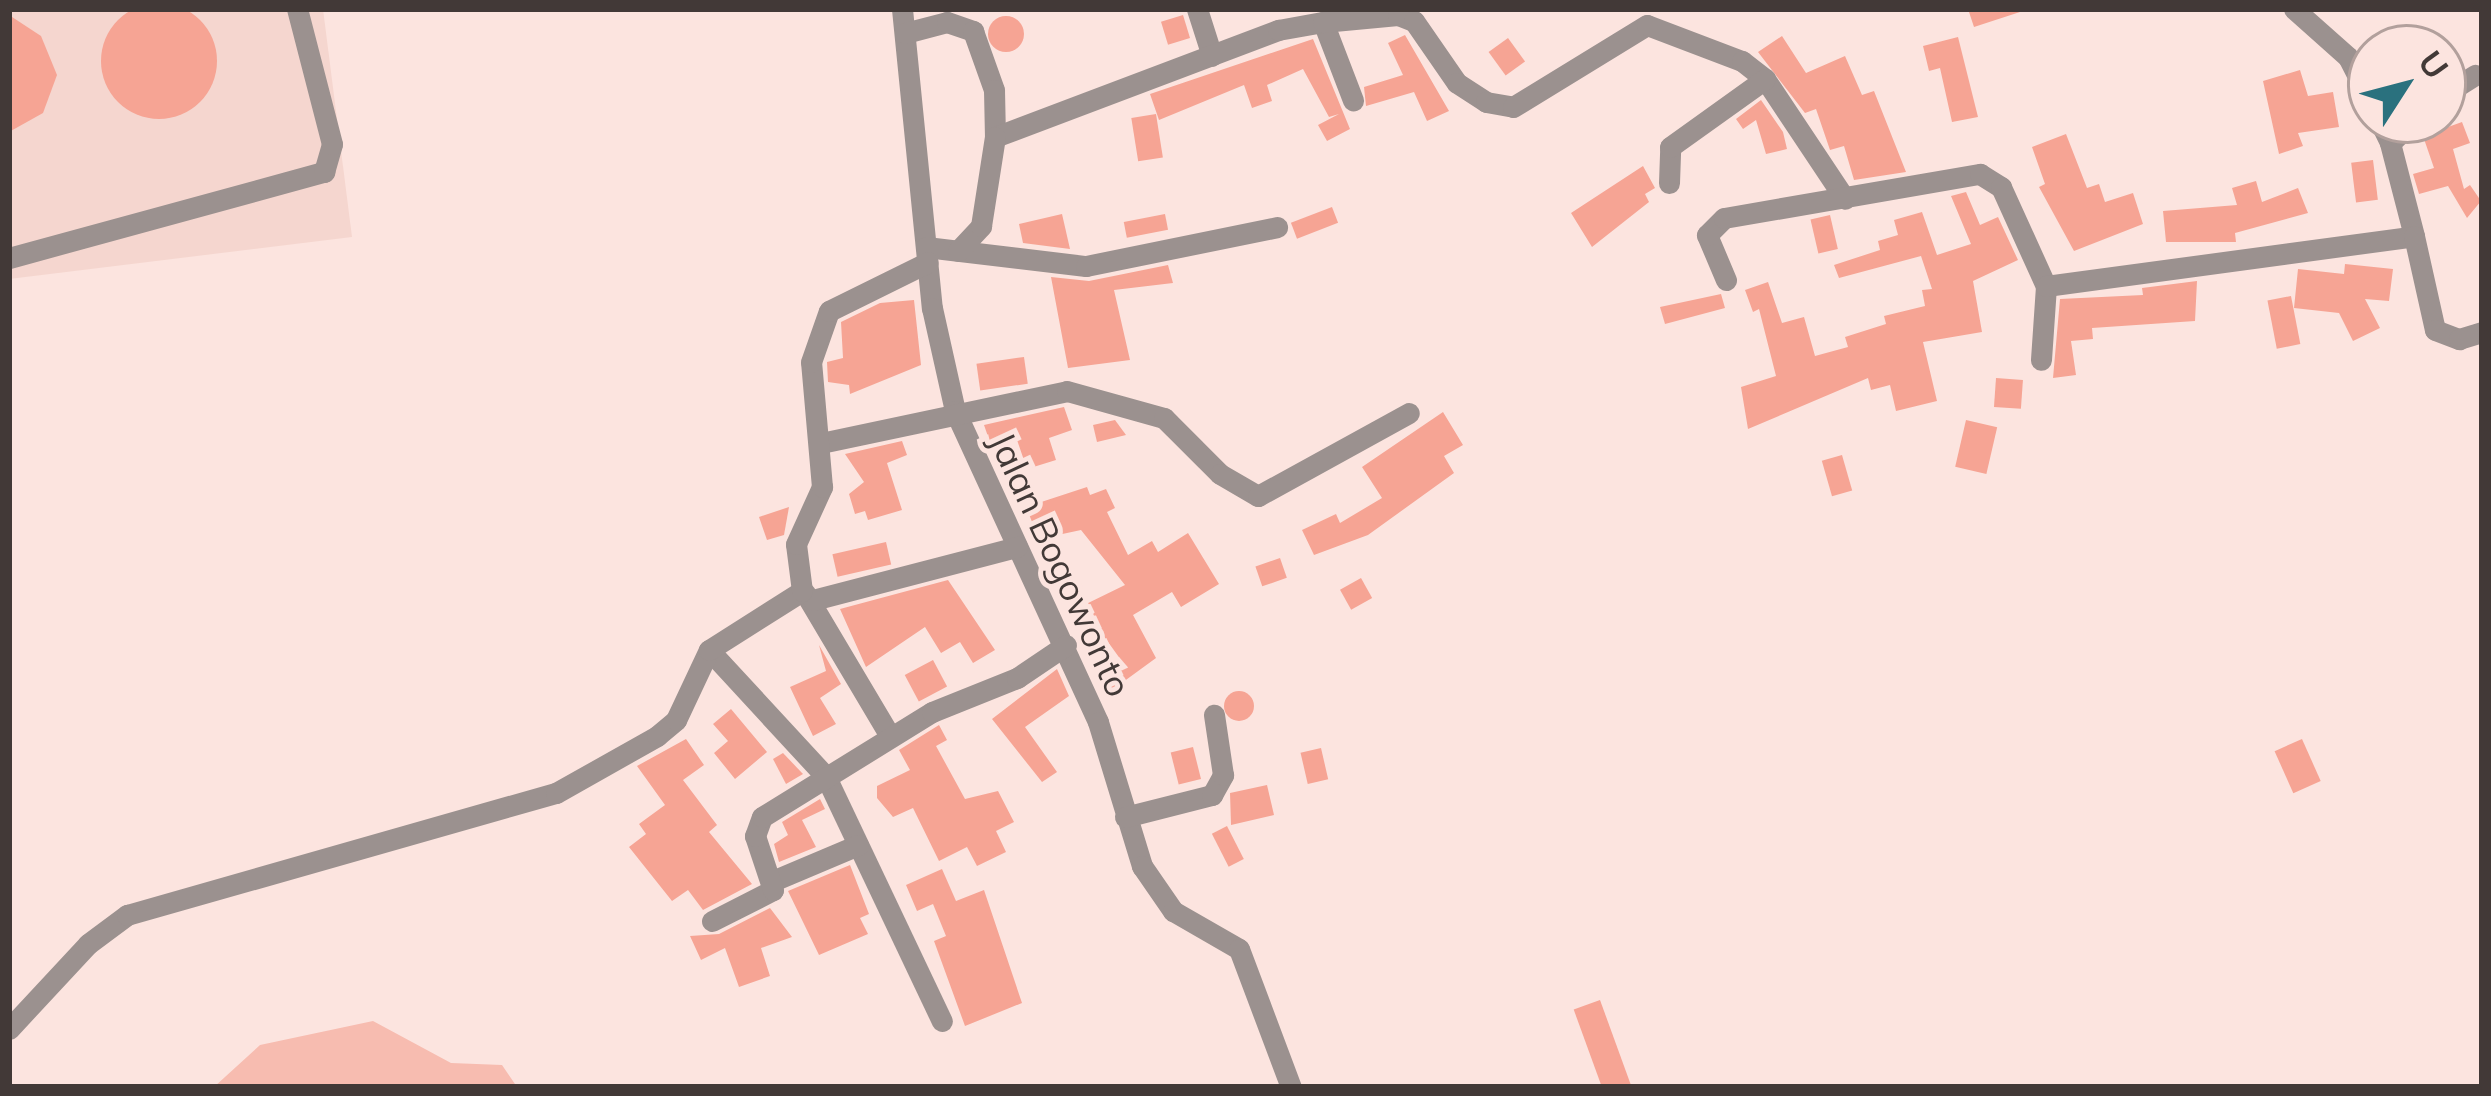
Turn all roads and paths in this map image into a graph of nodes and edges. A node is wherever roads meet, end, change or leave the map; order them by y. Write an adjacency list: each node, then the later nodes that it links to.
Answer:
1 (297, 9): 22 (street)
2 (902, 9): 7 (street, Jalan Bogowonto)
3 (1197, 9): 8 (street)
4 (2294, 9): 9 (street)
5 (950, 15): 7 (street); 14 (street)
6 (1323, 22): 8 (street); 11 (street); 13 (street)
7 (904, 34): 21 (street, Jalan Bogowonto)
8 (1212, 56): 14 (street)
9 (2347, 56)
10 (2474, 75): 12 (street)
11 (1765, 79): 16 (street); 17 (street)
12 (2467, 80)
13 (1353, 100)
14 (995, 137): 20 (street)
15 (2390, 144): 19 (street)
16 (1669, 184)
17 (1845, 199): 23 (street); 24 (street)
18 (1277, 227): 20 (street)
19 (2414, 236): 24 (street); 25 (street)
20 (958, 251): 21 (street)
21 (927, 255): 27 (street, Jalan Bogowonto); 29 (street)
22 (9, 258)
23 (1726, 280)
24 (2046, 286): 26 (street)
25 (2482, 332)
26 (2041, 360)
27 (955, 411): 28 (street); 29 (street); 30 (street, Jalan Bogowonto)
28 (1409, 413)
29 (821, 442): 31 (street)
30 (1017, 547): 31 (street); 32 (street, Jalan Bogowonto)
31 (808, 596): 33 (street); 35 (street)
32 (1066, 645): 35 (street); 37 (street, Jalan Bogowonto)
33 (709, 650): 36 (street); 42 (street)
34 (1214, 715): 37 (street)
35 (890, 736): 36 (street)
36 (826, 777): 38 (street); 39 (street)
37 (1125, 817): 43 (street, Jalan Bogowonto)
38 (858, 845): 39 (street); 41 (street)
39 (776, 880): 40 (street)
40 (712, 921)
41 (942, 1022)
42 (9, 1029)
43 (1291, 1087)

